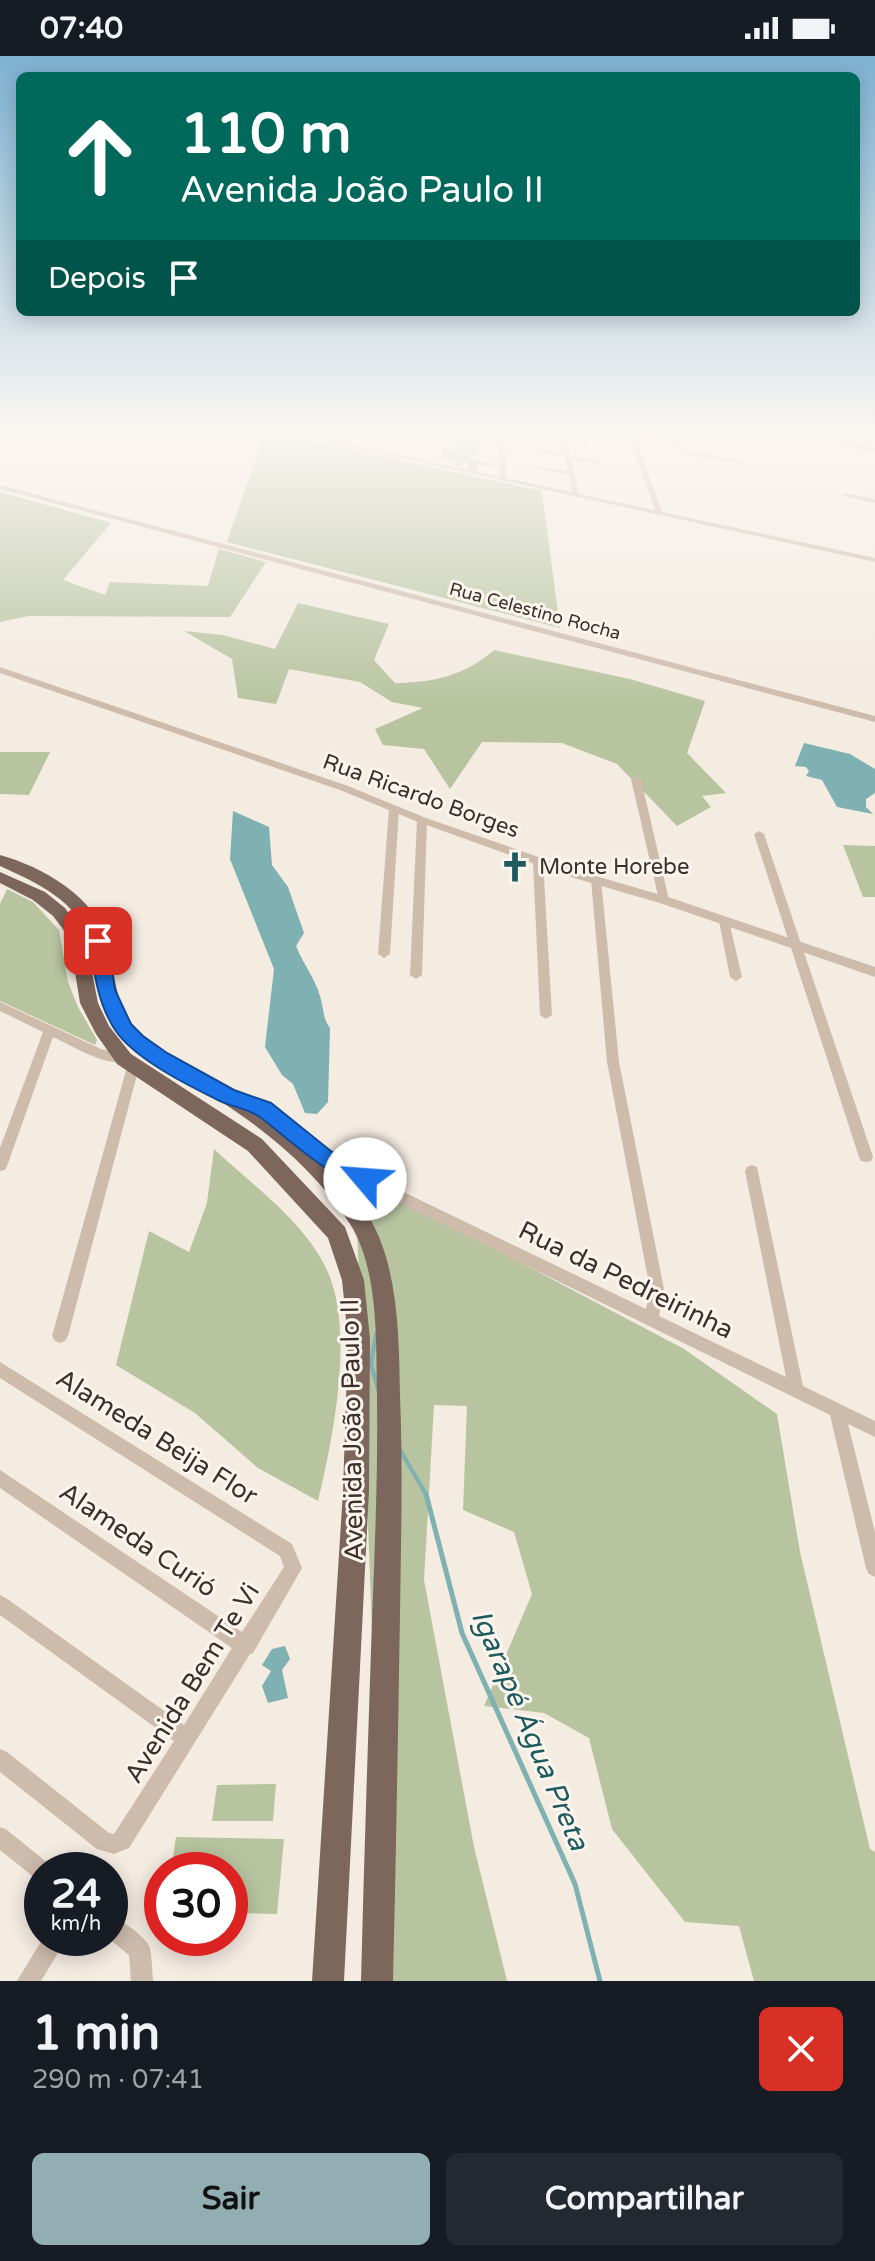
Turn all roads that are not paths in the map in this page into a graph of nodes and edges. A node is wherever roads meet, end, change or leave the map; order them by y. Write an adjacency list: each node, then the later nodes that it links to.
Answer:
1 (143, 525): 5 (street, Rua Celestino Rocha)
2 (713, 525): 3 (street)
3 (875, 560)
4 (0, 670): 7 (street, Rua Ricardo Borges)
5 (875, 719)
6 (636, 779): 14 (street)
7 (394, 809): 8 (street, Rua Ricardo Borges); 17 (street)
8 (422, 820): 11 (street, Rua Ricardo Borges); 19 (street)
9 (759, 834): 16 (street)
10 (0, 860): 25 (main road, Avenida João Paulo II)
11 (538, 861): 13 (street, Rua Ricardo Borges); 22 (street)
12 (0, 877): 24 (main road, Avenida João Paulo II)
13 (596, 880): 14 (street, Rua Ricardo Borges); 29 (street)
14 (664, 900): 15 (street, Rua Ricardo Borges)
15 (724, 921): 16 (street, Rua Ricardo Borges); 20 (street)
16 (798, 946): 18 (street, Rua Ricardo Borges); 26 (street)
17 (384, 954)
18 (875, 972)
19 (416, 975)
20 (736, 977)
21 (0, 1006): 23 (street)
22 (546, 1015)
23 (50, 1029): 24 (street); 27 (street)
24 (129, 1063): 30 (street); 48 (main road, Avenida João Paulo II)
25 (227, 1096): 29 (street, Rua da Pedreirinha); 49 (main road, Avenida João Paulo II)
26 (866, 1157)
27 (0, 1166)
28 (752, 1171): 32 (street)
29 (651, 1320): 32 (street, Rua da Pedreirinha)
30 (60, 1336)
31 (0, 1369): 36 (street, Alameda Beija Flor)
32 (796, 1389): 33 (street, Rua da Pedreirinha)
33 (837, 1411): 34 (street, Rua da Pedreirinha); 37 (street)
34 (875, 1429)
35 (0, 1478): 39 (street, Alameda Curió)
36 (286, 1550): 39 (street, Avenida Bem Te Vi)
37 (875, 1568)
38 (0, 1604): 40 (street)
39 (246, 1646): 40 (street, Avenida Bem Te Vi)
40 (186, 1738): 41 (street, Avenida Bem Te Vi)
41 (0, 1759)
42 (0, 1837): 43 (street)
43 (24, 1856)
44 (128, 1940): 47 (street)
45 (44, 1956): 46 (street)
46 (28, 1981)
47 (142, 1981)
48 (328, 1981)
49 (377, 1981)

